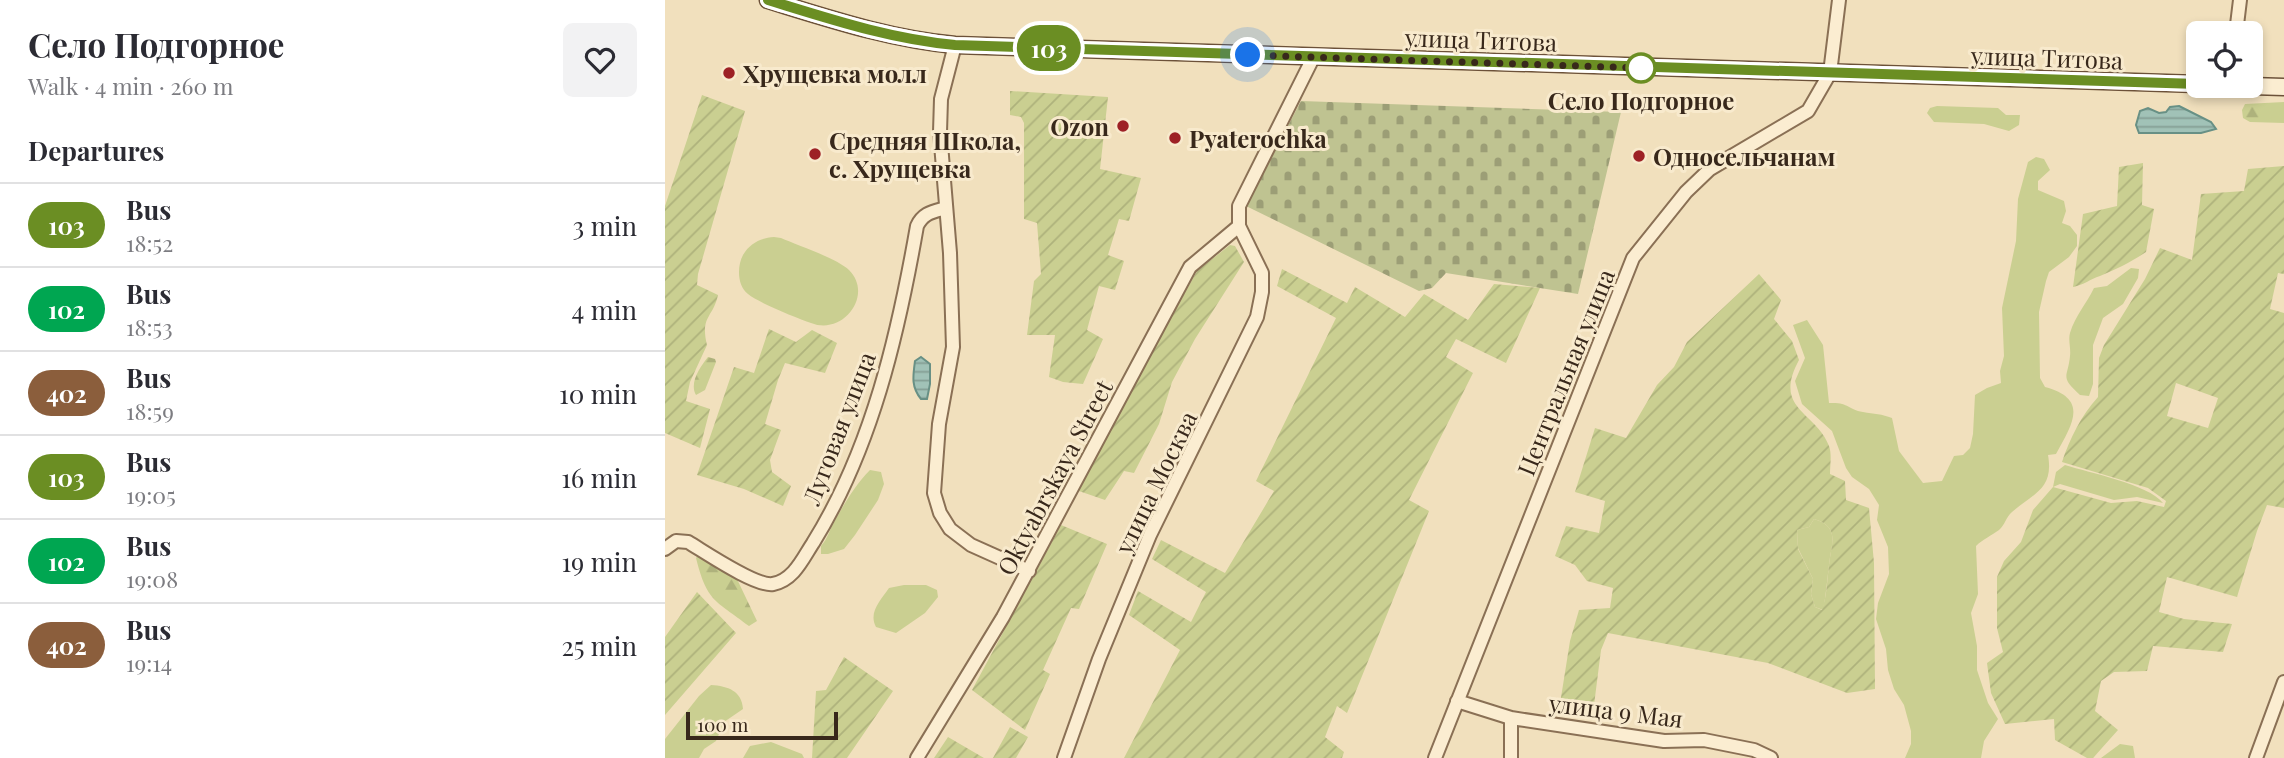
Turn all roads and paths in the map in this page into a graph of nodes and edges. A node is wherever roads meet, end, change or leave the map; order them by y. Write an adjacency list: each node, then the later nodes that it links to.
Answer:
1 (768, 0): 5 (main road, улица Титова)
2 (1839, 0): 7 (street)
3 (2240, 0): 4 (street)
4 (2237, 21)
5 (955, 45): 6 (main road, улица Титова); 11 (street)
6 (1314, 56): 7 (main road, улица Титова); 12 (street)
7 (1830, 74): 8 (main road, улица Титова); 16 (street, Центральная улица)
8 (2186, 84)
9 (2263, 86): 10 (main road)
10 (2284, 87)
11 (946, 208): 13 (street, Луговая улица); 14 (street)
12 (1239, 226): 14 (street, Oktyabrskaya Street); 19 (street, улица Москва)
13 (665, 550)
14 (1029, 571): 18 (street, Oktyabrskaya Street)
15 (2284, 682): 23 (street)
16 (1457, 701): 17 (street, улица 9 Мая); 20 (street, Центральная улица)
17 (1511, 718): 21 (street); 22 (street, улица 9 Мая)
18 (917, 758)
19 (1064, 758)
20 (1435, 758)
21 (1511, 758)
22 (1771, 758)
23 (2256, 758)

